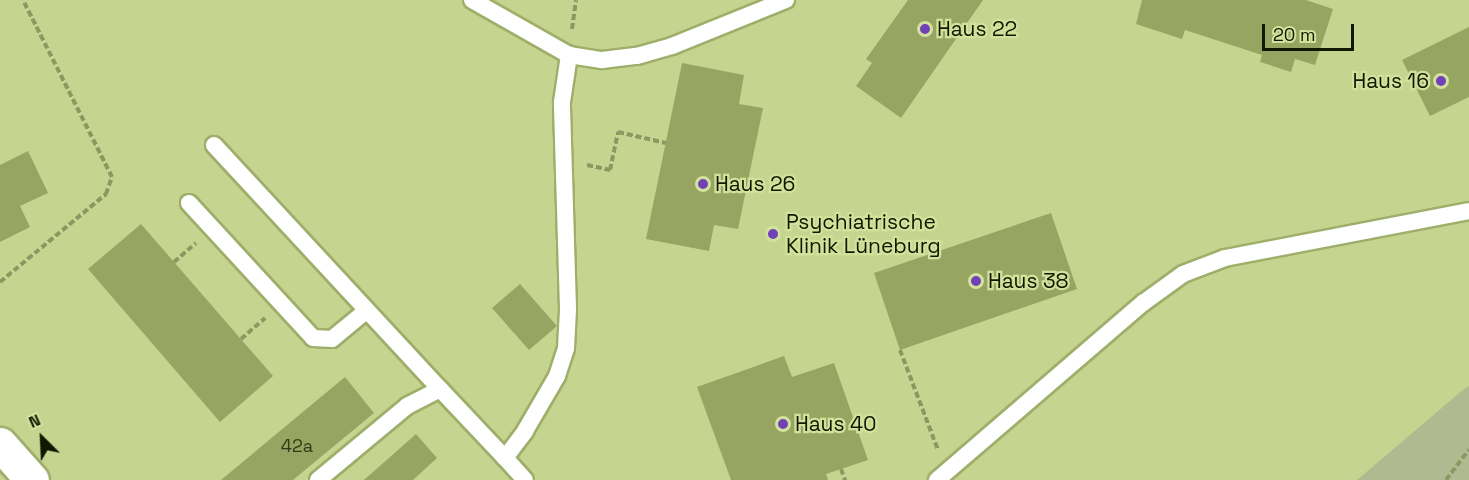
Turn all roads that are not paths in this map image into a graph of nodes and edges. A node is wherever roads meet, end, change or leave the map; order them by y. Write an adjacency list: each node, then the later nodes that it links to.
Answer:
1 (472, 0): 3 (lane)
2 (786, 0): 3 (lane)
3 (569, 55): 10 (lane)
4 (214, 145): 7 (lane)
5 (189, 203): 7 (lane)
6 (1469, 211): 11 (lane)
7 (367, 310): 8 (lane)
8 (440, 389): 10 (lane); 13 (lane)
9 (0, 444): 12 (street)
10 (505, 458): 14 (lane)
11 (942, 476)
12 (32, 480)
13 (318, 480)
14 (525, 480)

